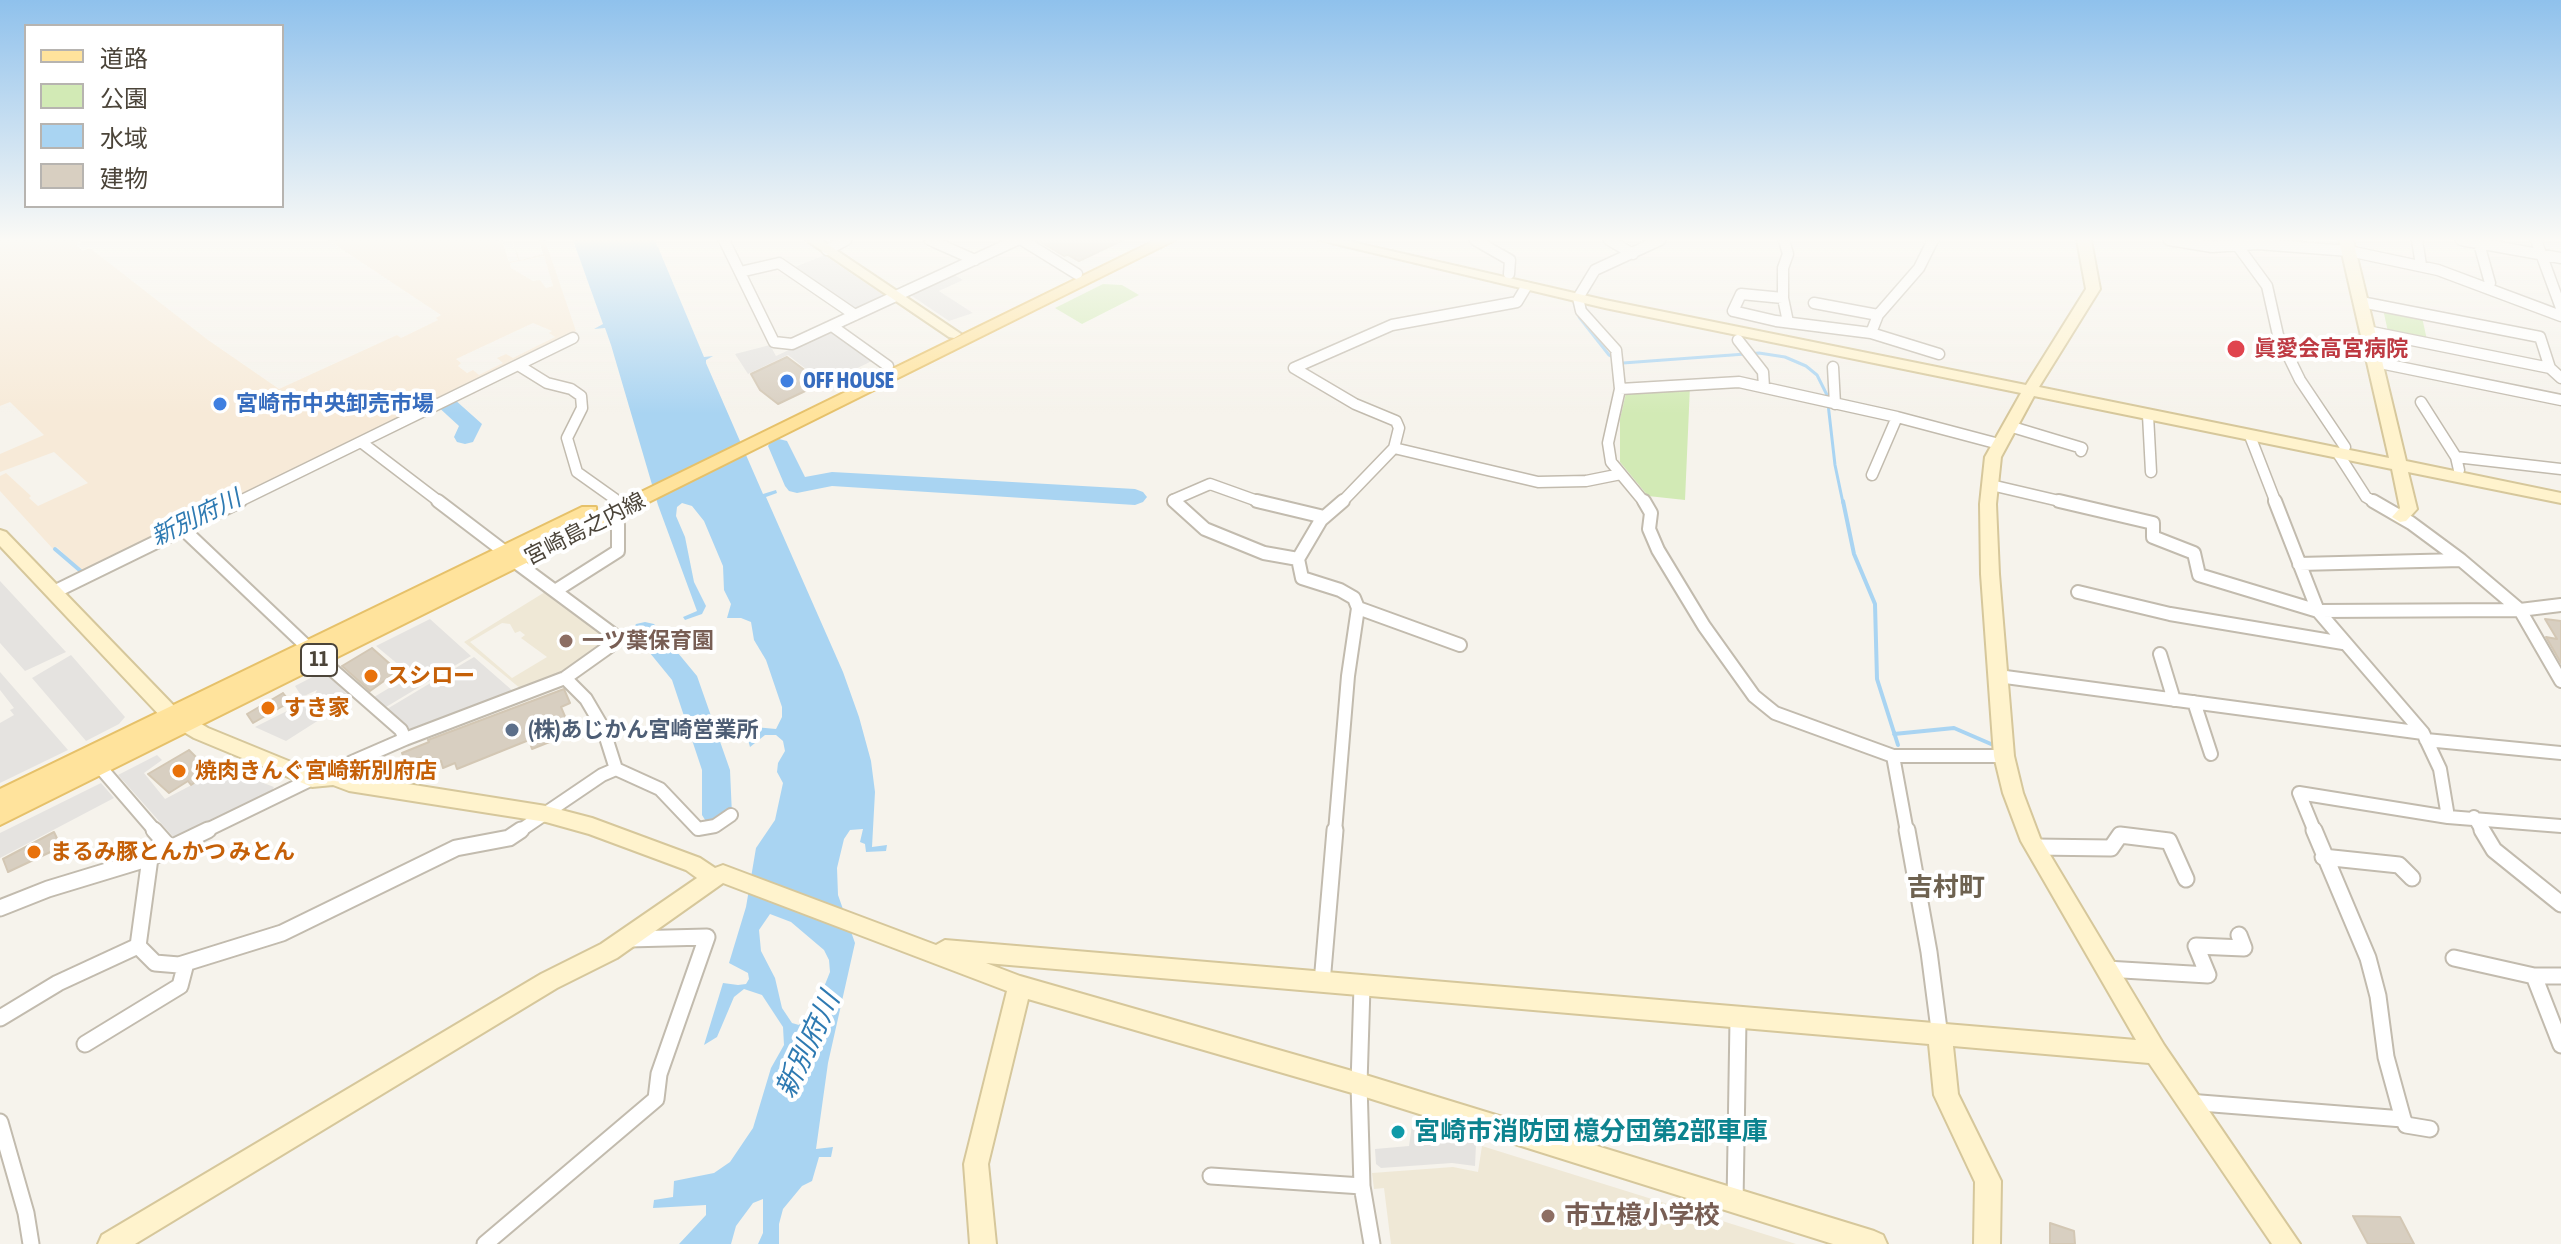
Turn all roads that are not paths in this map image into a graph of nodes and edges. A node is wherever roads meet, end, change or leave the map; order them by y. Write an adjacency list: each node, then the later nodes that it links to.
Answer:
1 (753, 298): 24 (street)
2 (830, 298): 21 (street)
3 (892, 298): 21 (street)
4 (899, 298): 27 (street)
5 (1028, 298): 27 (main road, 宮崎島之内線 / 11)
6 (1047, 298): 48 (main road, 宮崎島之内線 / 11)
7 (1519, 298): 50 (street)
8 (1580, 298): 39 (street)
9 (1600, 298): 38 (street)
10 (1739, 298): 23 (street)
11 (1783, 298): 23 (street)
12 (1893, 298): 22 (street)
13 (2088, 298): 38 (street)
14 (2270, 298): 52 (street)
15 (2360, 298): 18 (street)
16 (2522, 298): 20 (street)
17 (2527, 298): 20 (street)
18 (2361, 302): 25 (street); 35 (street)
19 (1814, 303): 22 (street)
20 (2561, 312)
21 (855, 315): 24 (street)
22 (1878, 315): 26 (street)
23 (1788, 322): 26 (street)
24 (832, 326): 33 (street)
25 (2367, 331): 31 (street); 35 (street)
26 (1871, 333): 30 (street)
27 (954, 334): 33 (main road, 宮崎島之内線 / 11)
28 (573, 338): 32 (street)
29 (1738, 340): 37 (street)
30 (1939, 354)
31 (2375, 362): 40 (street); 53 (street)
32 (518, 365): 47 (street); 62 (street)
33 (888, 366): 48 (main road, 宮崎島之内線 / 11)
34 (1833, 367): 42 (street)
35 (2550, 368): 36 (street)
36 (2561, 378)
37 (1764, 387): 39 (street); 42 (street)
38 (2034, 387): 43 (street); 45 (street); 52 (street)
39 (1620, 389): 57 (street)
40 (2561, 400)
41 (2421, 402): 54 (street)
42 (1830, 403): 44 (street)
43 (2148, 415): 46 (street); 56 (street)
44 (1897, 417): 49 (street); 58 (street)
45 (2009, 426): 49 (street); 51 (street)
46 (2250, 436): 52 (street); 70 (street)
47 (361, 442): 65 (street); 67 (street)
48 (748, 442): 62 (main road, 宮崎島之内線 / 11)
49 (1999, 444): 59 (street)
50 (1394, 448): 57 (street); 63 (street)
51 (2081, 451)
52 (2342, 451): 53 (street); 64 (street)
53 (2399, 462): 54 (street); 61 (street); 64 (street)
54 (2457, 464): 55 (street); 60 (street)
55 (2561, 469)
56 (2151, 472)
57 (1621, 474): 92 (street)
58 (1872, 475)
59 (1991, 485): 77 (street); 82 (street)
60 (2561, 490)
61 (2561, 498)
62 (623, 502): 67 (main road, 宮崎島之内線 / 11); 71 (street)
63 (1324, 517): 68 (street); 68 (street)
64 (2400, 517): 69 (street)
65 (183, 529): 72 (street); 80 (street)
66 (4, 545): 72 (street)
67 (511, 558): 71 (street); 80 (main road, 宮崎島之内線 / 11)
68 (1298, 559): 75 (street)
69 (2461, 560): 70 (street); 76 (street)
70 (2299, 564): 77 (street)
71 (555, 591): 83 (street)
72 (54, 592): 87 (street)
73 (2078, 592): 78 (street)
74 (2561, 605): 76 (street)
75 (1358, 608): 79 (street); 123 (street)
76 (2520, 610): 77 (street); 84 (street)
77 (2318, 611): 78 (street)
78 (2343, 643): 88 (street)
79 (1460, 645)
80 (315, 654): 87 (main road, 宮崎島之内線 / 11); 89 (street)
81 (2160, 654): 85 (street)
82 (1998, 676): 85 (street); 93 (street)
83 (565, 678): 89 (street); 95 (street)
84 (2561, 681)
85 (2174, 700): 86 (street)
86 (2194, 702): 88 (street); 91 (street)
87 (179, 720): 94 (main road, 宮崎島之内線 / 11); 97 (street); 98 (main road, 宮崎島之内線 / 11)
88 (2424, 736): 90 (street); 102 (street)
89 (405, 739): 96 (street)
90 (2561, 753)
91 (2211, 754)
92 (1893, 756): 93 (street); 128 (street)
93 (2004, 756): 105 (street)
94 (100, 767): 101 (main road, 宮崎島之内線 / 11); 106 (street)
95 (616, 769): 99 (street); 100 (street)
96 (334, 777): 97 (street); 99 (street)
97 (312, 779): 106 (street)
98 (0, 799)
99 (546, 814): 109 (street); 119 (street)
100 (731, 815)
101 (0, 816)
102 (2448, 817): 103 (street); 107 (street)
103 (2474, 817): 104 (street); 112 (street)
104 (2561, 826)
105 (2035, 847): 111 (street); 120 (street)
106 (170, 848): 108 (street)
107 (2323, 857): 110 (street); 134 (street)
108 (150, 858): 113 (street); 116 (street)
109 (718, 876): 115 (street); 117 (street)
110 (2412, 878)
111 (2186, 879)
112 (2561, 904)
113 (0, 908)
114 (2239, 935): 120 (street)
115 (627, 939): 141 (street); 142 (street)
116 (138, 946): 119 (street); 126 (street)
117 (923, 948): 123 (street); 124 (street)
118 (2454, 958): 121 (street)
119 (186, 963): 129 (street)
120 (2106, 969): 131 (street)
121 (2534, 976): 122 (street); 130 (street)
122 (2561, 976)
123 (1322, 983): 125 (street)
124 (1020, 986): 132 (street); 143 (street)
125 (1362, 987): 127 (street); 132 (street)
126 (0, 1018)
127 (1738, 1020): 128 (street); 139 (street)
128 (1940, 1037): 131 (street); 146 (street)
129 (85, 1044)
130 (2561, 1045)
131 (2156, 1053): 133 (street)
132 (1359, 1084): 138 (street); 139 (street)
133 (2188, 1102): 134 (street); 147 (street)
134 (2403, 1119): 136 (street)
135 (0, 1122): 140 (street)
136 (2430, 1129)
137 (1211, 1176): 138 (street)
138 (1362, 1186): 144 (street)
139 (1735, 1203): 145 (street)
140 (31, 1244)
141 (111, 1244)
142 (485, 1244)
143 (983, 1244)
144 (1372, 1244)
145 (1874, 1244)
146 (1987, 1244)
147 (2287, 1244)

